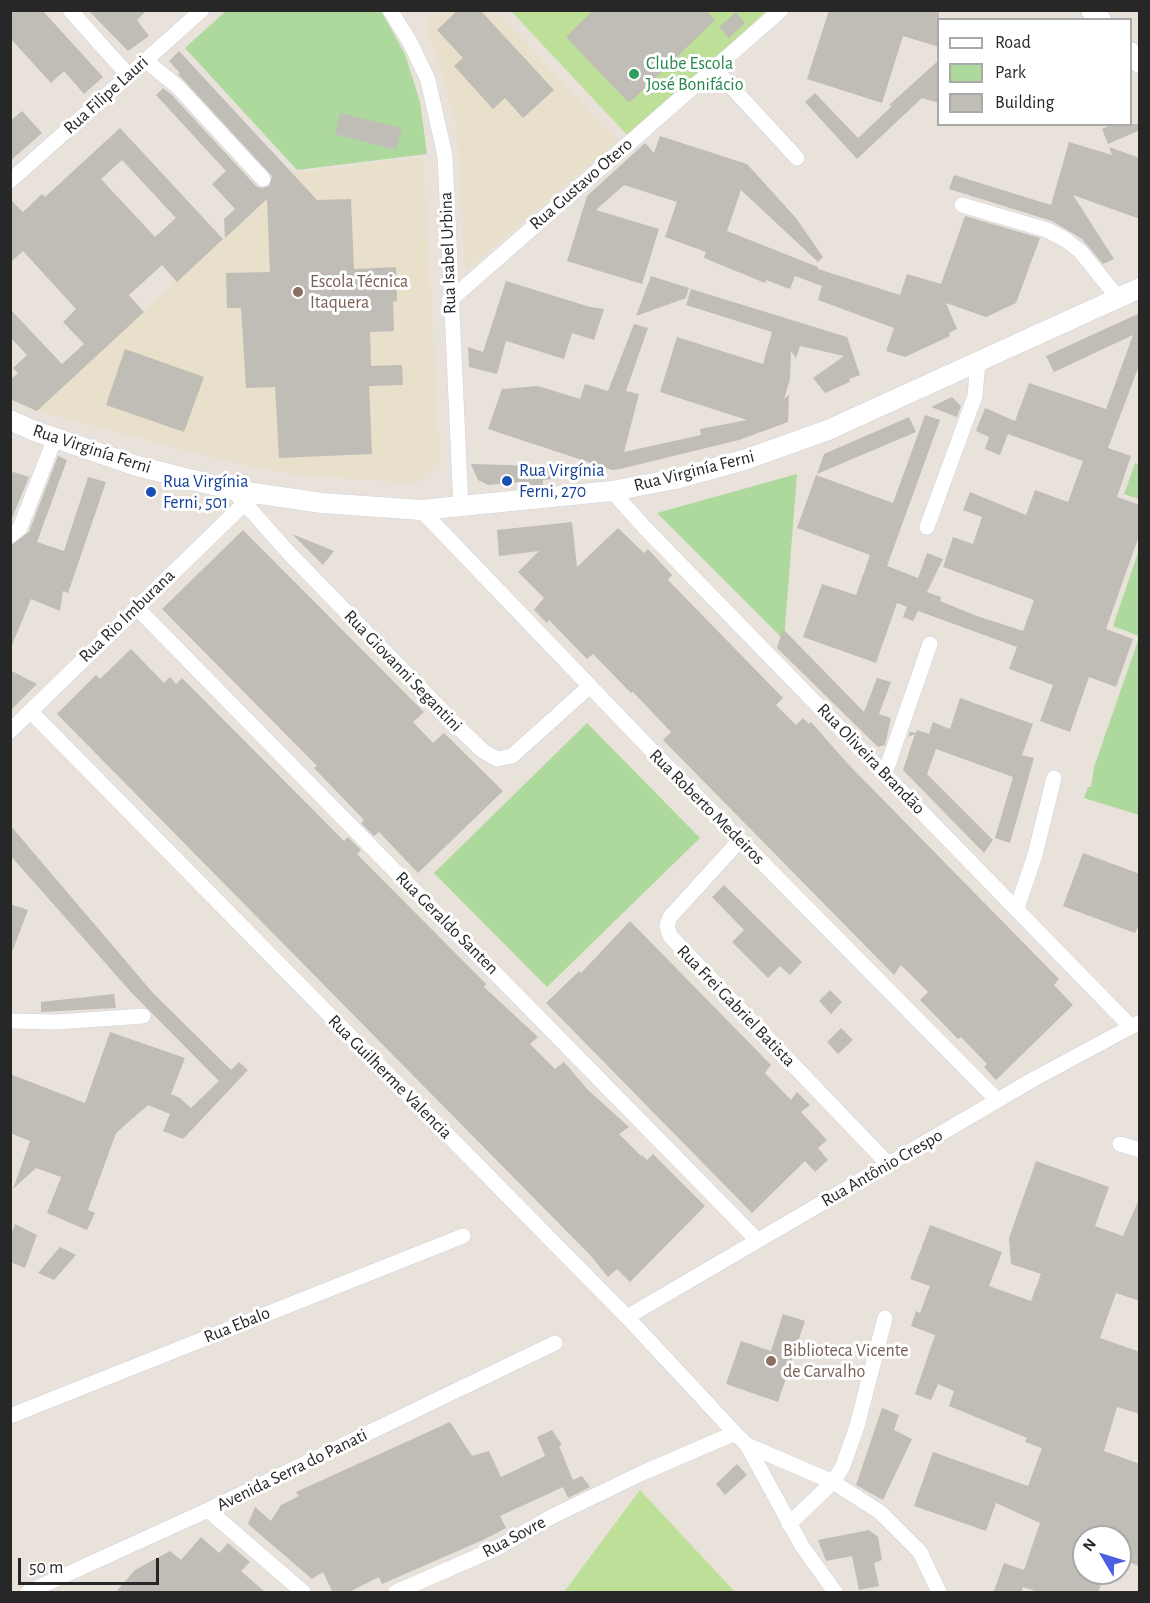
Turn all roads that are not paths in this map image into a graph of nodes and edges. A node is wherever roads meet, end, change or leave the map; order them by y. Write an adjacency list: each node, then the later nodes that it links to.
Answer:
1 (70, 10): 7 (street)
2 (202, 10): 5 (street, Rua Filipe Lauri)
3 (390, 10): 14 (street, Rua Isabel Urbina)
4 (782, 10): 6 (street, Rua Gustavo Otero)
5 (145, 60): 7 (street, Rua Filipe Lauri); 9 (street)
6 (715, 69): 8 (street); 14 (street, Rua Gustavo Otero)
7 (128, 75): 10 (street, Rua Filipe Lauri)
8 (797, 158)
9 (263, 179)
10 (10, 181)
11 (962, 205): 13 (street)
12 (1140, 288): 13 (street, Rua Virginía Ferni)
13 (1118, 298): 15 (street, Rua Virginía Ferni)
14 (449, 301): 20 (street, Rua Isabel Urbina)
15 (978, 361): 18 (street, Rua Virginía Ferni); 22 (street)
16 (10, 420): 17 (street, Rua Virginía Ferni)
17 (55, 438): 19 (street, Rua Virginía Ferni); 23 (street)
18 (612, 491): 20 (street, Rua Virginía Ferni); 29 (street, Rua Oliveira Brandão)
19 (239, 497): 21 (street, Rua Virginía Ferni); 24 (street, Rua Rio Imburana); 26 (street, Rua Giovanni Segantini)
20 (460, 508): 21 (street, Rua Virginía Ferni)
21 (421, 510): 26 (street, Rua Roberto Medeiros)
22 (927, 527)
23 (10, 536)
24 (136, 607): 27 (street, Rua Rio Imburana); 41 (street, Rua Geraldo Santen)
25 (930, 644): 29 (street)
26 (590, 686): 31 (street, Rua Roberto Medeiros)
27 (30, 711): 28 (street, Rua Rio Imburana); 42 (street, Rua Guilherme Valencia)
28 (10, 730)
29 (885, 773): 32 (street, Rua Oliveira Brandão)
30 (1054, 778): 32 (street)
31 (740, 840): 36 (street, Rua Roberto Medeiros); 39 (street, Rua Frei Gabriel Batista)
32 (1017, 908): 35 (street, Rua Oliveira Brandão)
33 (143, 1016): 34 (street)
34 (10, 1021)
35 (1135, 1024): 36 (street, Rua Antônio Crespo)
36 (997, 1100): 39 (street, Rua Antônio Crespo)
37 (1120, 1144): 38 (street)
38 (1140, 1150)
39 (888, 1164): 41 (street, Rua Antônio Crespo)
40 (463, 1236): 45 (street, Rua Ebalo)
41 (757, 1240): 42 (street, Rua Antônio Crespo)
42 (627, 1317): 46 (street, Rua Guilherme Valencia)
43 (885, 1318): 48 (street)
44 (555, 1343): 49 (street, Avenida Serra do Panati)
45 (10, 1416)
46 (735, 1433): 47 (street, Rua Guilherme Valencia); 54 (street, Rua Sovre)
47 (747, 1445): 48 (street, Rua Guilherme Valencia); 50 (street, Rua Guilherme Valencia)
48 (833, 1482): 50 (street); 56 (street, Rua Guilherme Valencia)
49 (208, 1510): 51 (street, Avenida Serra do Panati); 53 (street)
50 (789, 1524): 55 (street, Rua Guilherme Valencia)
51 (50, 1589): 52 (street, Avenida Serra do Panati)
52 (28, 1593)
53 (303, 1593)
54 (396, 1593)
55 (835, 1593)
56 (939, 1593)

